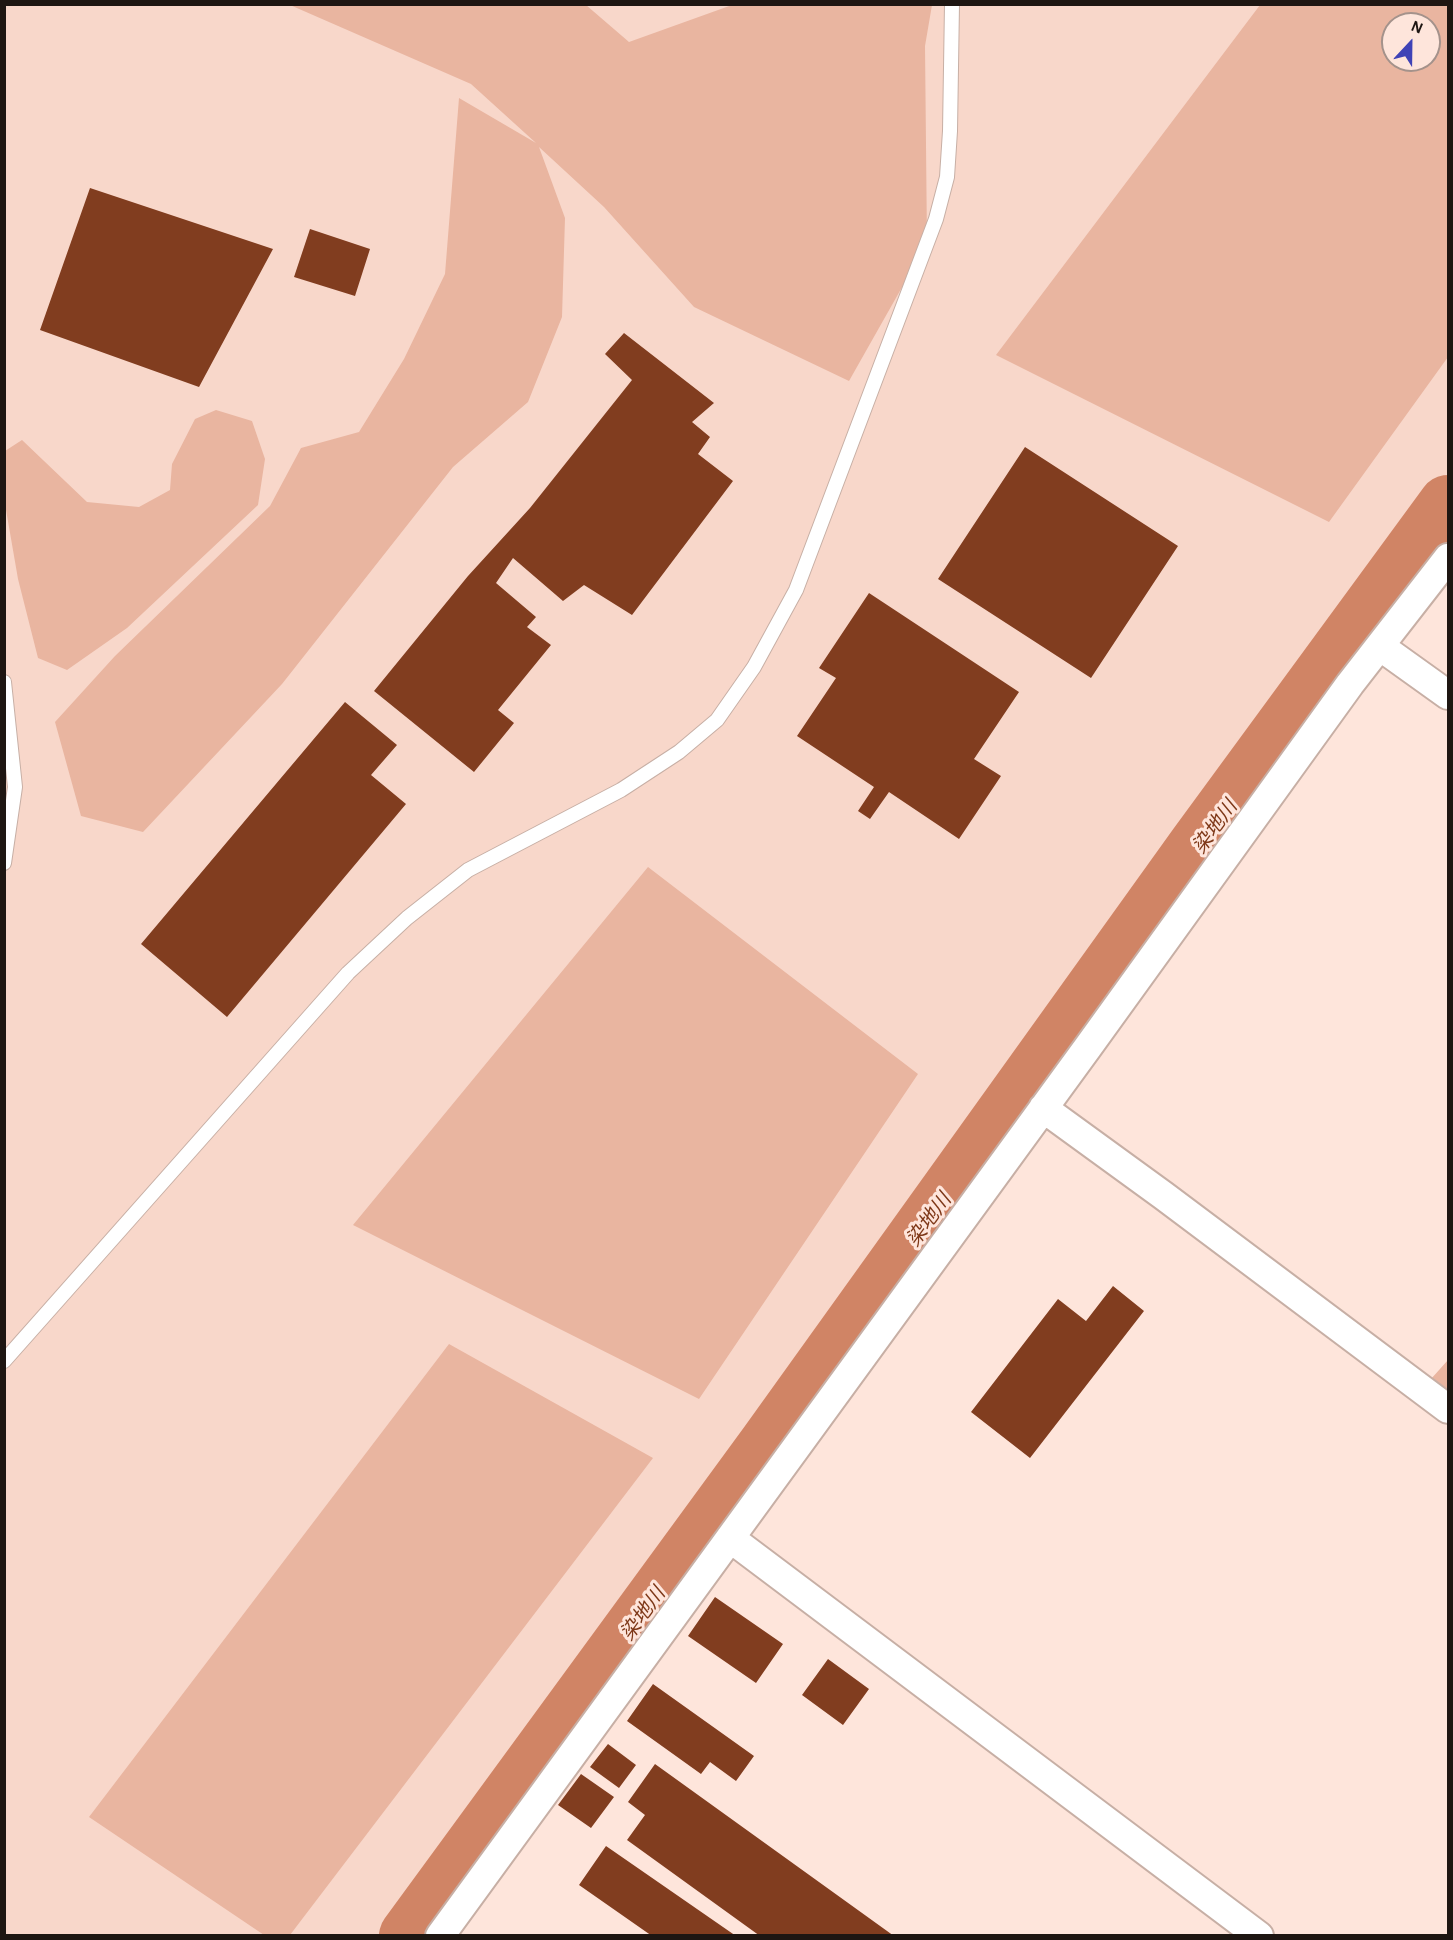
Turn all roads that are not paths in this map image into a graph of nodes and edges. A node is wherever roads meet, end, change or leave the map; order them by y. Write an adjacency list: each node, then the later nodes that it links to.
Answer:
1 (952, 4): 8 (lane)
2 (1449, 558): 3 (street)
3 (1381, 646): 5 (street); 7 (street)
4 (4, 682): 6 (lane)
5 (1449, 694)
6 (4, 863)
7 (1043, 1108): 9 (street); 10 (street)
8 (4, 1360)
9 (1449, 1409)
10 (730, 1538): 11 (street); 12 (street)
11 (440, 1935)
12 (1259, 1935)

